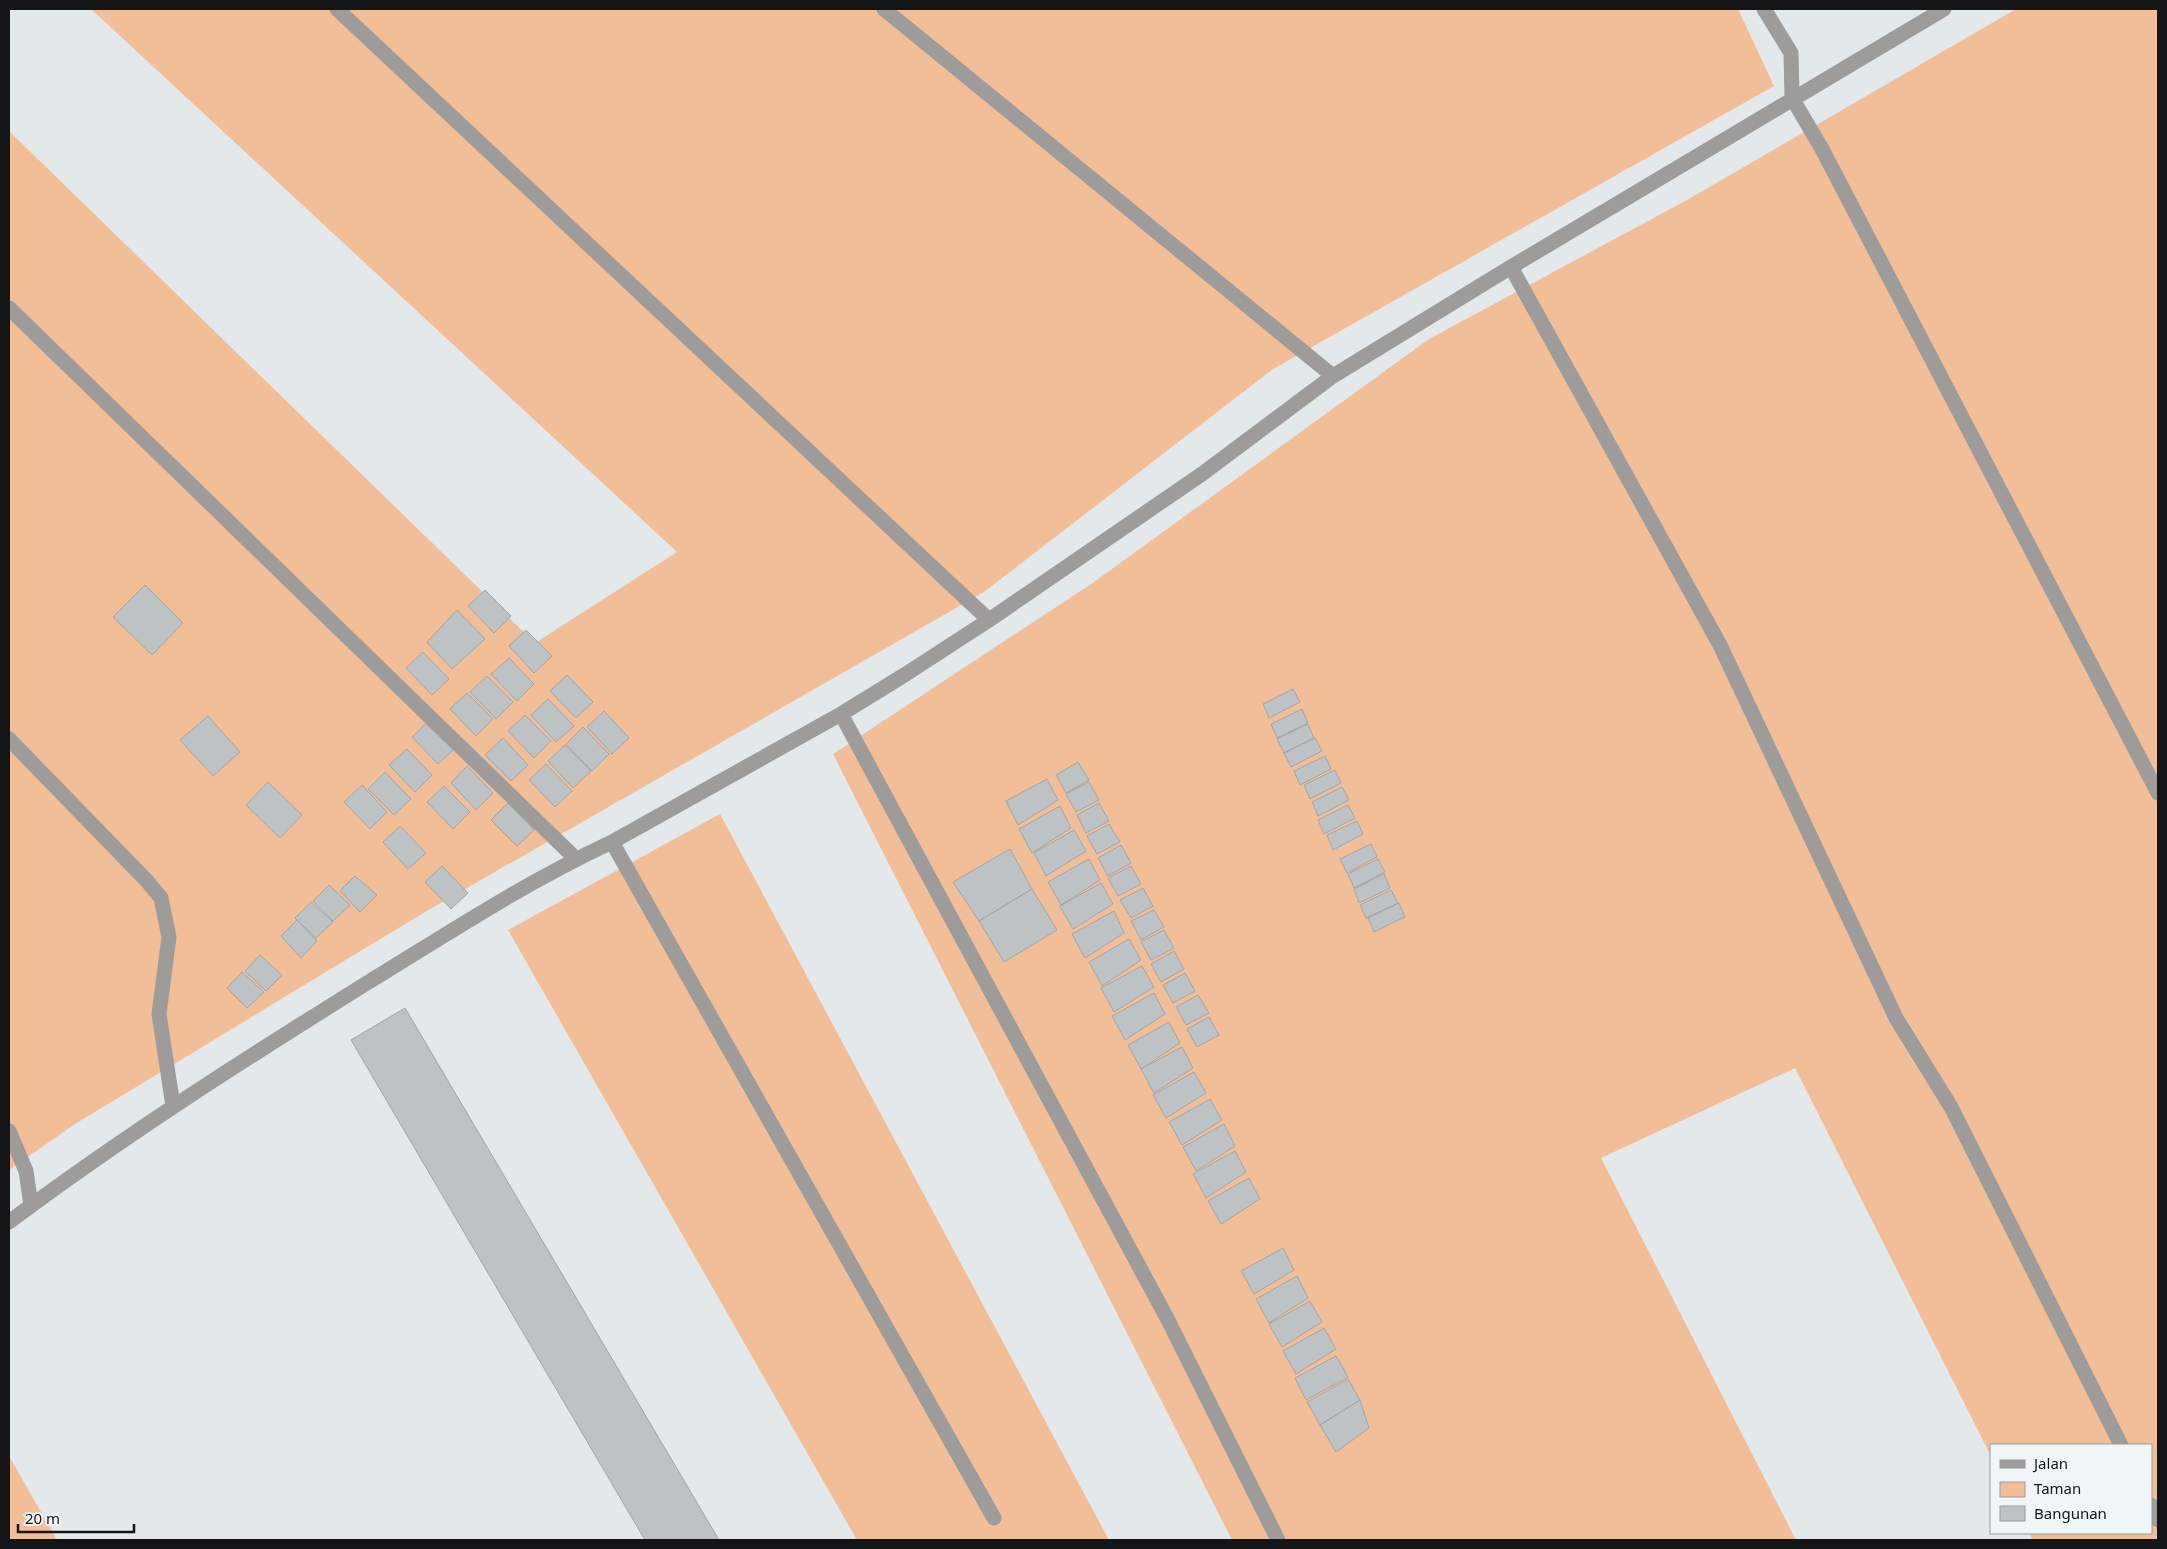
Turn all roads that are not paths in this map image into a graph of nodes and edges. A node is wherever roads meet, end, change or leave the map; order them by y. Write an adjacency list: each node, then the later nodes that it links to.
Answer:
1 (337, 9): 9 (lane)
2 (884, 9): 8 (lane)
3 (1764, 9): 5 (lane)
4 (1944, 9): 5 (lane)
5 (1792, 98): 6 (lane); 12 (lane)
6 (1511, 267): 8 (lane); 19 (lane)
7 (9, 308): 14 (lane)
8 (1333, 376): 9 (lane)
9 (989, 620): 10 (lane)
10 (841, 714): 13 (lane); 23 (lane)
11 (9, 739): 15 (lane)
12 (2158, 793)
13 (612, 842): 14 (lane); 21 (lane)
14 (576, 859): 15 (lane)
15 (173, 1106): 17 (lane)
16 (9, 1131): 17 (lane)
17 (30, 1205): 18 (lane)
18 (9, 1222)
19 (2120, 1444)
20 (2152, 1507): 22 (lane)
21 (994, 1518)
22 (2158, 1520)
23 (1278, 1540)

